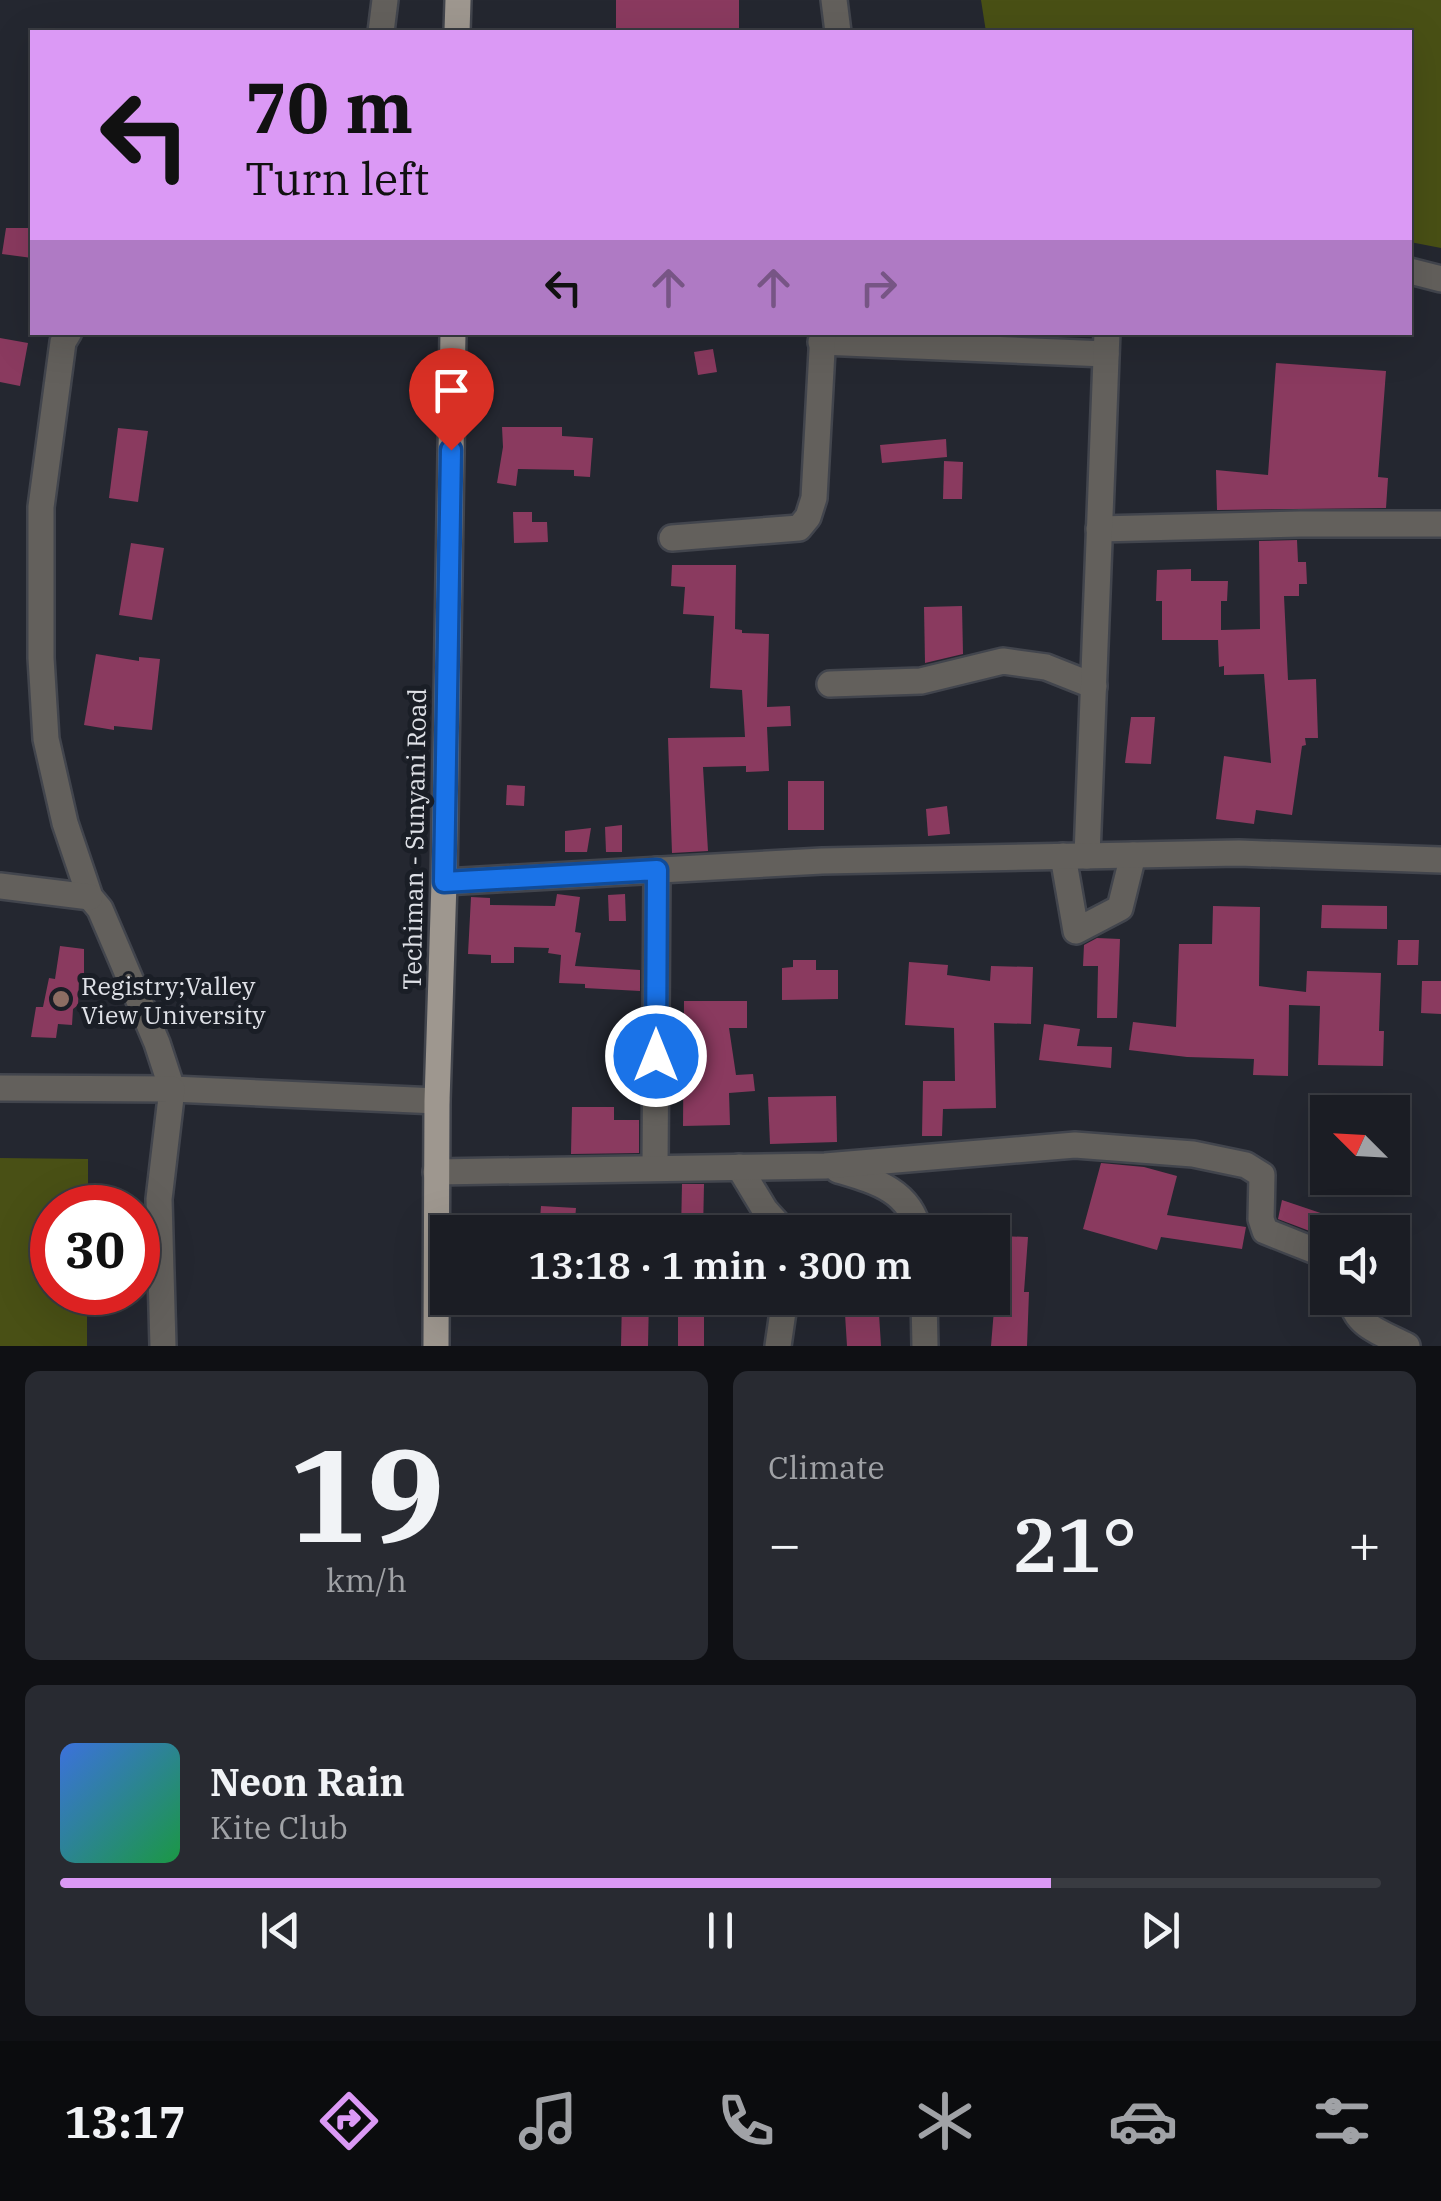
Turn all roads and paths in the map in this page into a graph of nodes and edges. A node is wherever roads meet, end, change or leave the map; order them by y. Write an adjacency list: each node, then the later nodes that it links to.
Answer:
1 (384, 0): 4 (street)
2 (458, 0): 5 (main road)
3 (834, 0): 6 (street)
4 (382, 30)
5 (457, 30)
6 (838, 30)
7 (1412, 272): 8 (street)
8 (1441, 279)
9 (67, 335): 24 (street)
10 (453, 335): 22 (main road, Techiman - Sunyani Road)
11 (822, 337): 12 (street); 15 (street)
12 (1106, 343): 14 (street)
13 (1441, 524): 14 (street)
14 (1100, 529): 17 (street)
15 (672, 538)
16 (830, 684): 17 (street)
17 (1094, 686): 19 (street)
18 (1133, 855): 19 (street); 19 (street); 20 (street)
19 (1075, 856): 21 (street)
20 (1441, 860)
21 (657, 870): 22 (street); 31 (street)
22 (444, 882): 29 (main road, Techiman - Sunyani Road)
23 (0, 886): 24 (street)
24 (90, 898): 25 (street)
25 (157, 1043): 27 (street); 28 (street)
26 (0, 1088): 28 (street)
27 (172, 1089): 28 (street); 29 (street); 40 (street)
28 (116, 1091)
29 (437, 1101): 33 (main road, Techiman - Sunyani Road)
30 (825, 1166): 32 (street); 35 (street); 36 (street)
31 (655, 1168): 32 (street); 33 (street)
32 (739, 1168): 34 (street)
33 (436, 1172): 41 (main road, Techiman - Sunyani Road)
34 (770, 1215)
35 (914, 1215)
36 (1310, 1249)
37 (783, 1315): 42 (street)
38 (924, 1315): 43 (street)
39 (1356, 1315): 44 (street)
40 (163, 1346)
41 (436, 1346)
42 (778, 1346)
43 (925, 1346)
44 (1407, 1346)

